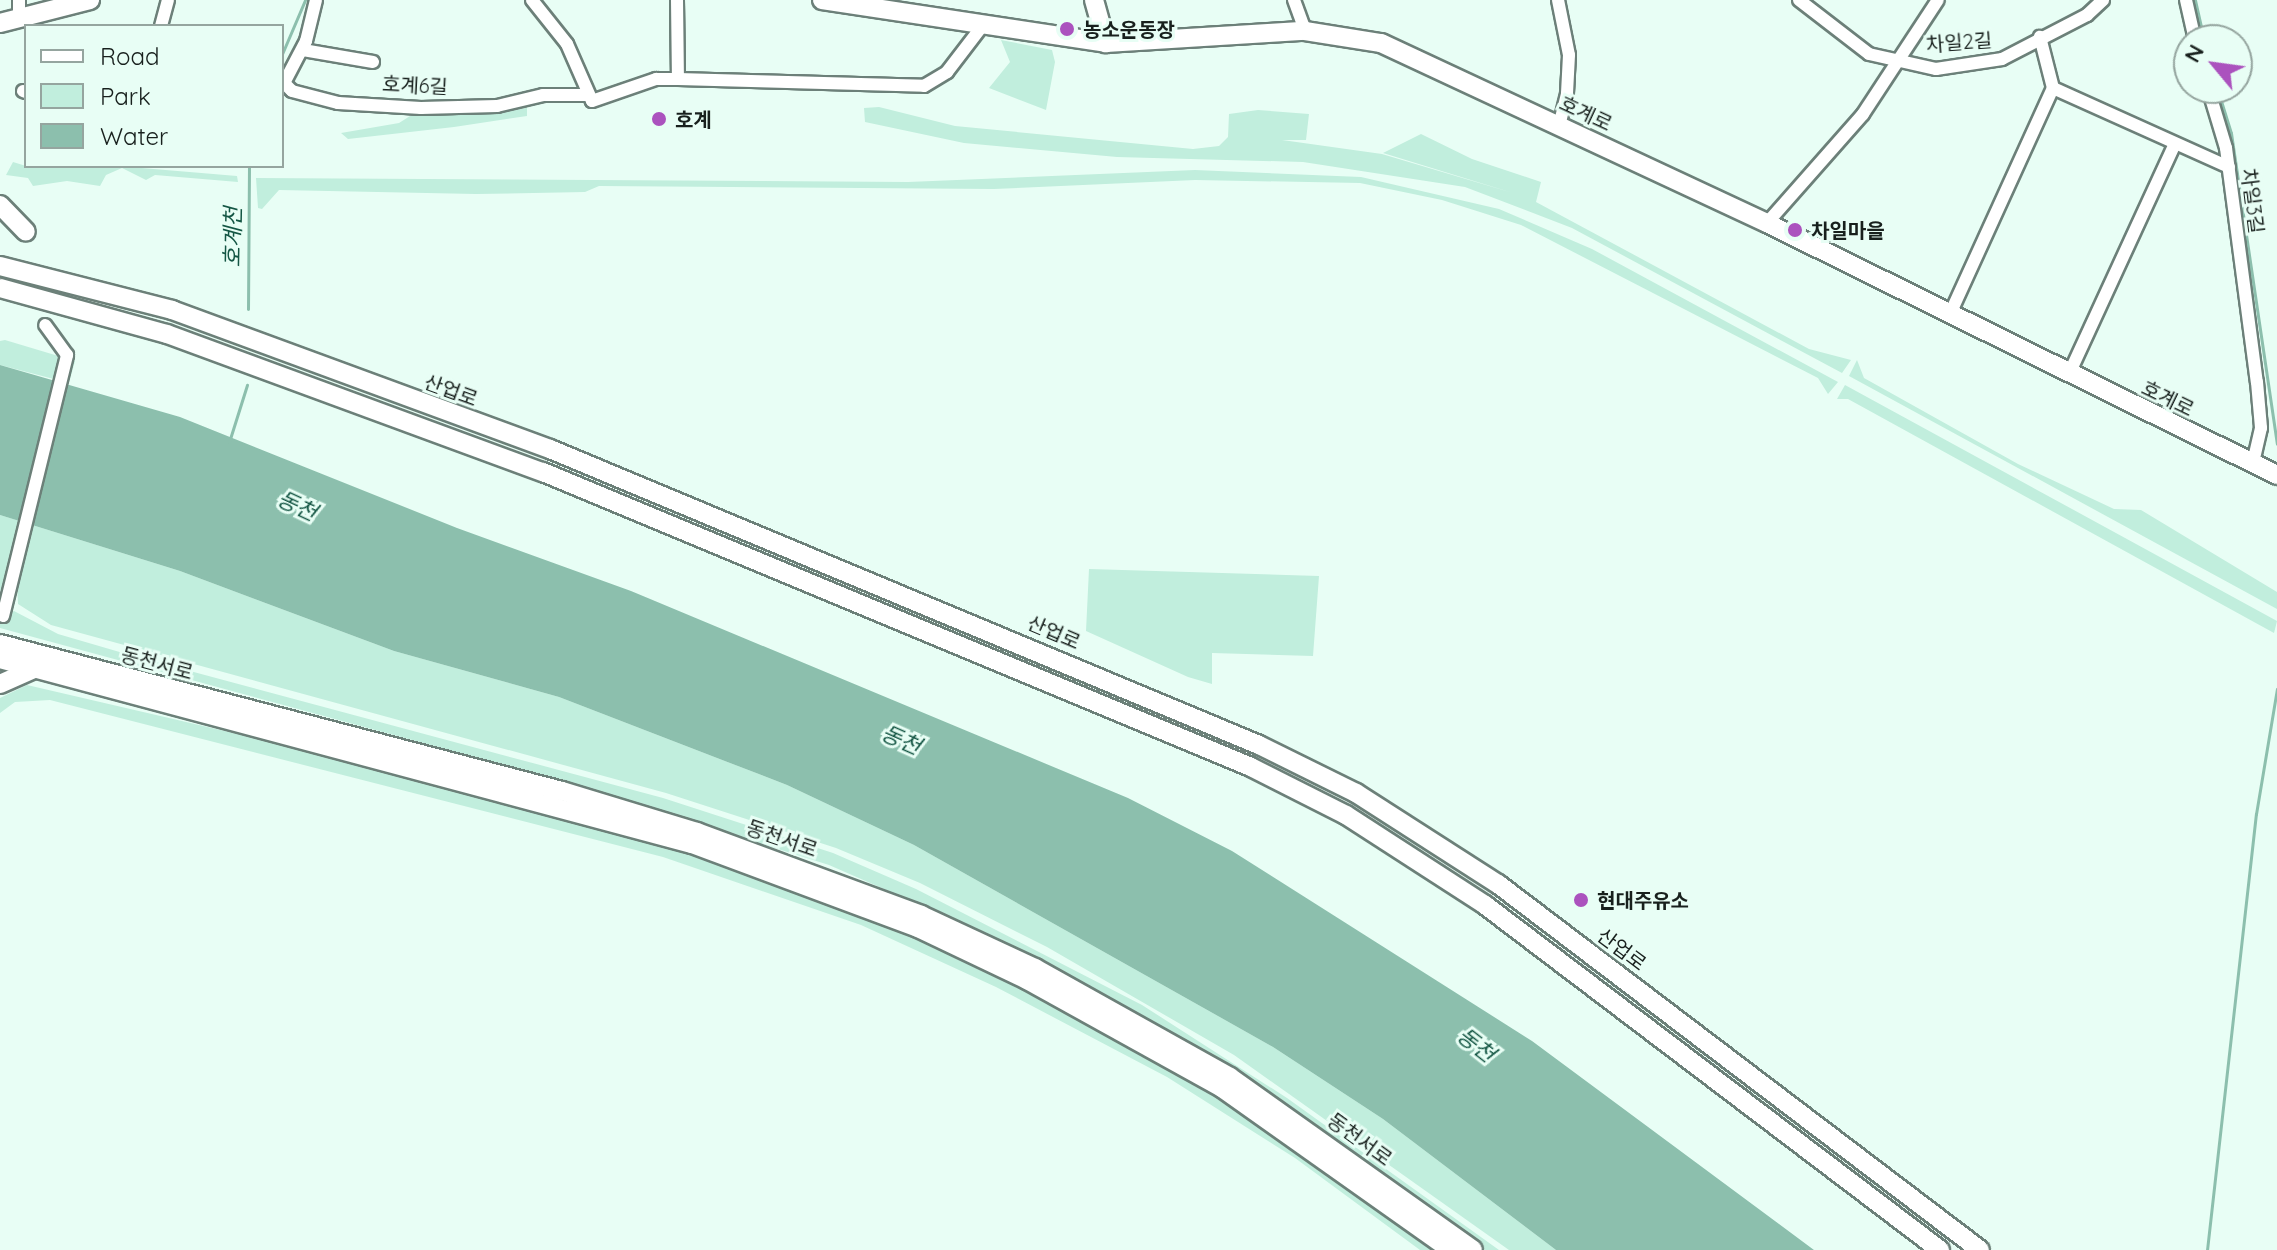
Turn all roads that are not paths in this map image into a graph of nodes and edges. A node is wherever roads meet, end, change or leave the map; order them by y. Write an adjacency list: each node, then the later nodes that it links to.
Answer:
1 (90, 0): 14 (main road)
2 (168, 0): 16 (street)
3 (316, 0): 22 (street, 호계6길)
4 (532, 0): 27 (street)
5 (677, 0): 25 (street)
6 (822, 0): 18 (main road, 호계로)
7 (1094, 0): 21 (main road)
8 (1294, 0): 19 (street)
9 (1558, 0): 29 (street)
10 (1800, 0): 24 (street, 차일2길)
11 (1938, 0): 24 (street, 차일2길)
12 (2103, 0): 20 (street, 차일2길)
13 (2186, 0): 17 (street)
14 (19, 9): 15 (main road)
15 (0, 23)
16 (162, 24)
17 (2191, 24)
18 (983, 25): 21 (main road, 호계로); 25 (street, 호계6길)
19 (1305, 31): 21 (main road, 호계로); 29 (main road, 호계로)
20 (2040, 37): 24 (street, 차일2길); 26 (street)
21 (1106, 43)
22 (303, 50): 23 (street, 호계6길); 27 (street, 호계6길)
23 (373, 62)
24 (1897, 63): 33 (street, 차일2길)
25 (678, 79): 27 (street, 호계6길)
26 (2053, 88): 30 (street); 39 (street)
27 (586, 95)
28 (2212, 104): 31 (street, 차일3길)
29 (1559, 125): 33 (main road, 호계로)
30 (2175, 144): 31 (street); 41 (street)
31 (2229, 167): 42 (street, 차일3길)
32 (0, 205): 34 (main road)
33 (1767, 223): 39 (main road, 호계로)
34 (27, 238)
35 (0, 251): 37 (main road)
36 (0, 266): 37 (main road, 산업로)
37 (31, 273): 51 (main road, 산업로)
38 (5, 291): 50 (main road)
39 (1950, 314): 41 (main road, 호계로)
40 (45, 325): 44 (street)
41 (2069, 374): 42 (main road, 호계로)
42 (2253, 464): 43 (main road, 호계로)
43 (2277, 475)
44 (3, 616)
45 (1, 647): 46 (main road, 동천서로); 49 (main road, 동천서로)
46 (35, 669): 47 (main road); 48 (main road, 동천서로)
47 (0, 684)
48 (1451, 1250)
49 (1473, 1250)
50 (1940, 1250)
51 (1980, 1250)

